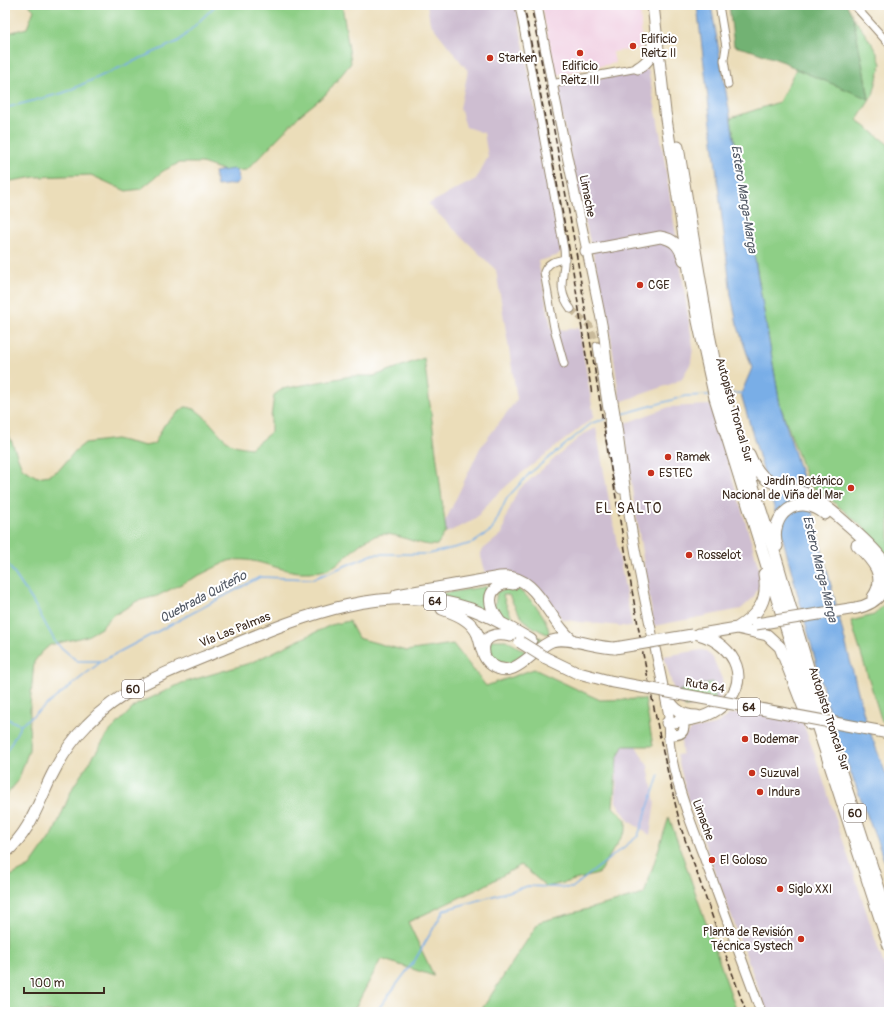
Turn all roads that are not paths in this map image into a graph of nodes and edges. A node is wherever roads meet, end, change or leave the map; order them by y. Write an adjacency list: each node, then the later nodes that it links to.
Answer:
1 (519, 5): 13 (street)
2 (537, 5): 10 (main road, Limache)
3 (653, 5): 7 (highway, Autopista Troncal Sur)
4 (660, 5): 18 (highway, Autopista Troncal Sur)
5 (719, 5): 11 (street)
6 (854, 5): 8 (street)
7 (654, 19): 9 (highway); 14 (highway, Autopista Troncal Sur)
8 (889, 44)
9 (638, 68): 10 (street)
10 (551, 84): 12 (main road, Limache)
11 (728, 85)
12 (586, 251): 14 (highway); 20 (main road, Limache)
13 (565, 259): 15 (street); 17 (street)
14 (690, 276): 18 (highway, Autopista Troncal Sur)
15 (571, 309)
16 (597, 346): 20 (street, Limache)
17 (564, 364)
18 (717, 375): 19 (highway, Autopista Troncal Sur); 19 (highway)
19 (724, 398): 23 (highway); 26 (highway); 34 (highway, Autopista Troncal Sur); 42 (highway, Autopista Troncal Sur)
20 (610, 411): 21 (main road, Limache)
21 (644, 596): 35 (main road, Limache); 40 (main road, Limache)
22 (367, 602): 25 (highway, Vía Las Palmas / 64); 30 (highway); 43 (highway, Vía Las Palmas / 60)
23 (859, 607): 26 (highway, bridge); 34 (highway)
24 (442, 609): 28 (highway, Vía Las Palmas / 64); 32 (highway); 44 (highway, Vía Las Palmas / 60)
25 (500, 622): 29 (highway, Vía Las Palmas / 64); 31 (highway)
26 (737, 628): 27 (highway); 42 (highway)
27 (695, 635): 30 (highway, bridge); 37 (highway)
28 (510, 636): 29 (highway, Vía Las Palmas / 64); 32 (highway)
29 (526, 641): 31 (highway, Vía Las Palmas / 64, bridge)
30 (576, 642): 31 (highway)
31 (551, 647): 32 (highway); 33 (highway, Ruta 64 / 64)
32 (485, 657)
33 (610, 678): 39 (highway, Ruta 64 / 64); 41 (highway, Ruta 64 / 64, bridge)
34 (812, 682): 45 (highway, Autopista Troncal Sur / 60)
35 (664, 691): 36 (highway); 40 (main road, Limache)
36 (677, 710): 37 (highway); 38 (main road)
37 (700, 716): 38 (highway)
38 (684, 721): 40 (highway)
39 (889, 726)
40 (668, 727): 47 (main road, Limache)
41 (889, 733)
42 (834, 778): 46 (highway, Autopista Troncal Sur / 60)
43 (5, 852)
44 (5, 861)
45 (889, 919)
46 (889, 946)
47 (761, 1012)

